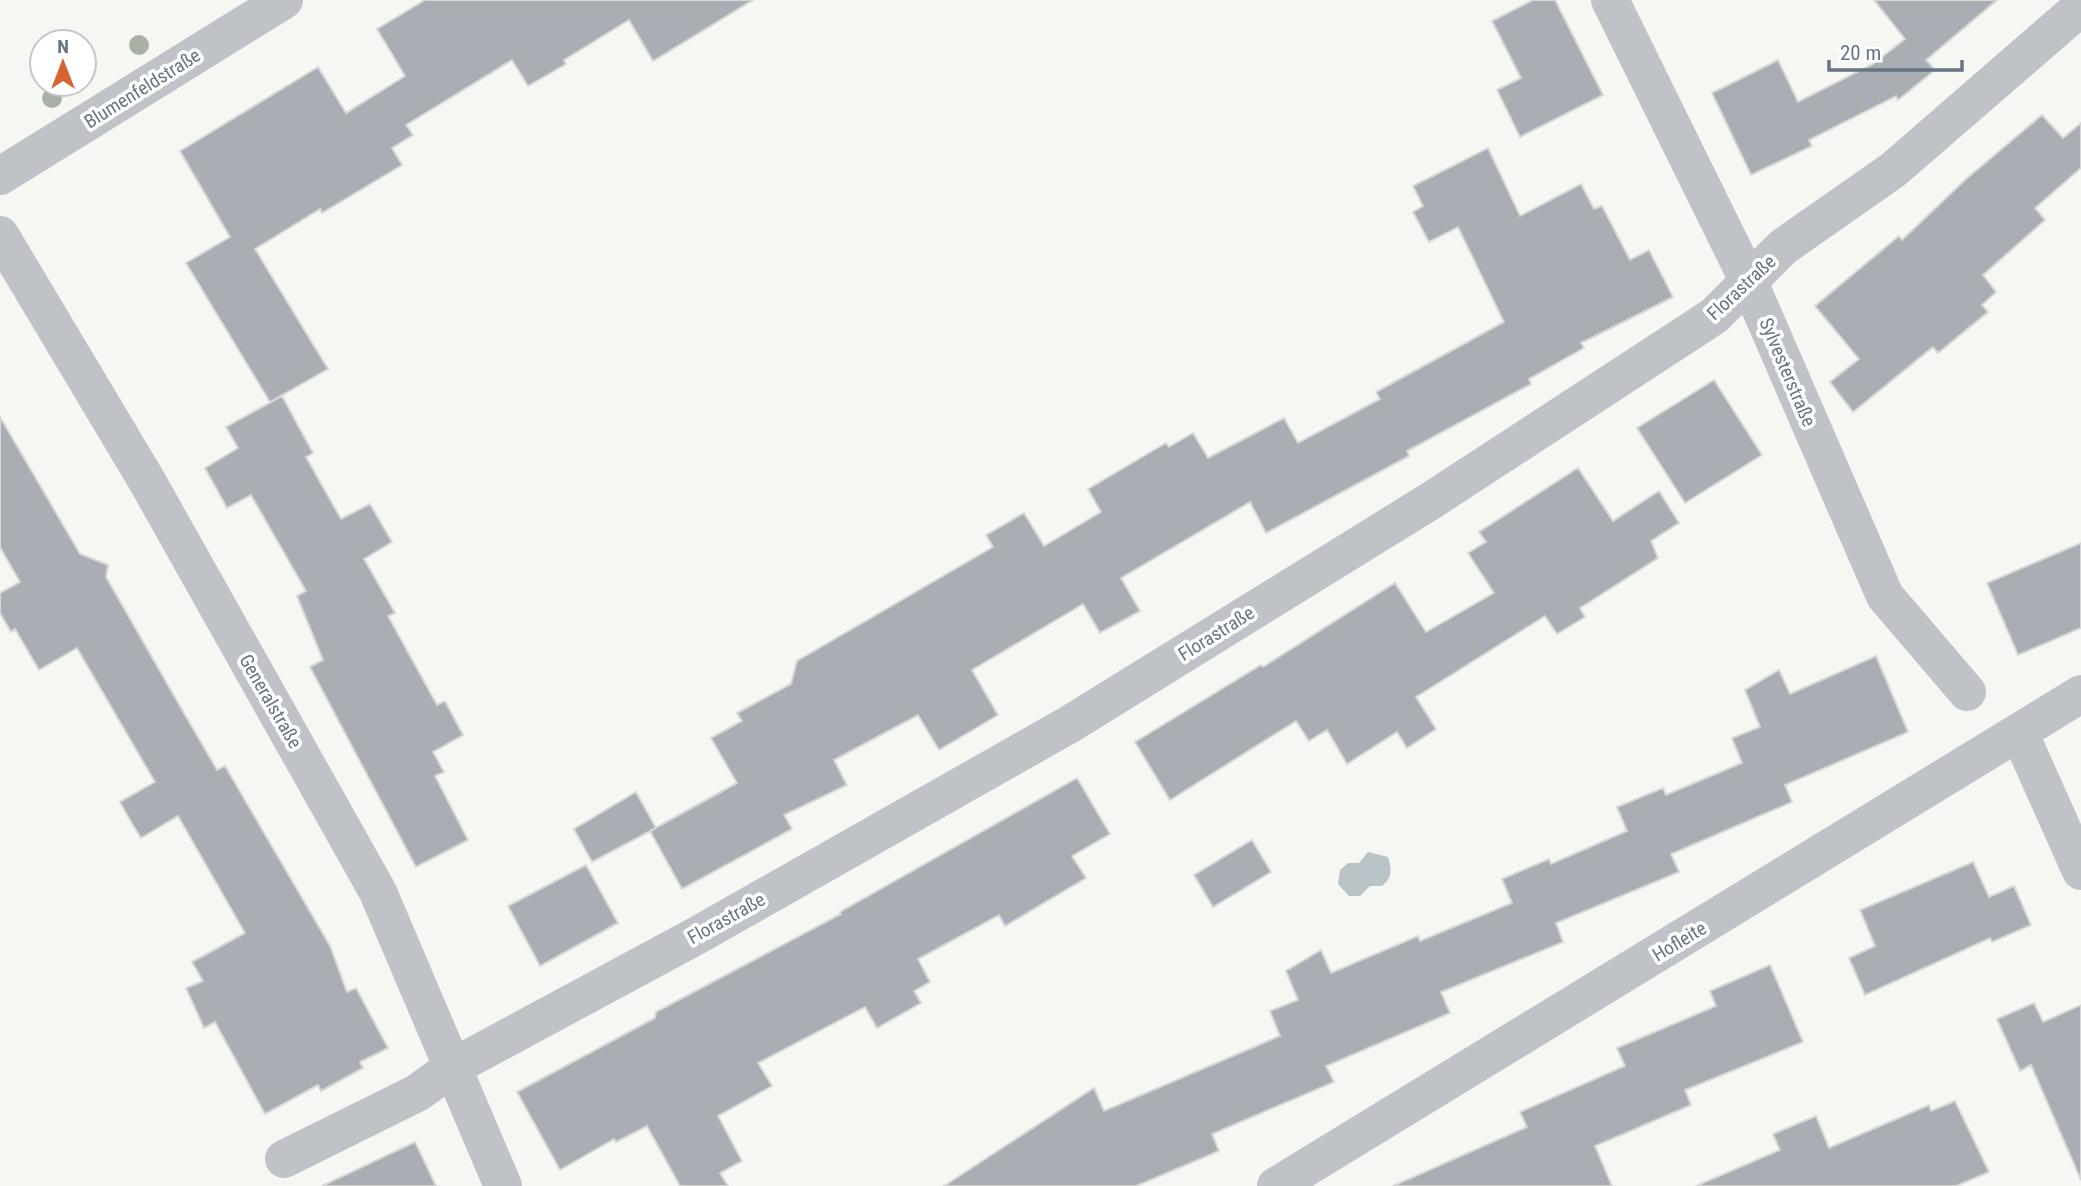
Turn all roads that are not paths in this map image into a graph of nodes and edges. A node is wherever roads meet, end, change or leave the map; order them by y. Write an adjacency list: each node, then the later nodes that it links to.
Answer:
1 (284, 0): 4 (street, Blumenfeldstraße)
2 (1610, 0): 6 (street, Sylvesterstraße)
3 (2081, 7): 6 (street, Florastraße)
4 (0, 176)
5 (0, 235): 11 (street, Generalstraße)
6 (1748, 280): 7 (street, Sylvesterstraße); 11 (street, Florastraße)
7 (1967, 692)
8 (2081, 694): 9 (street, Hofleite)
9 (2019, 732): 10 (street); 14 (street, Hofleite)
10 (2081, 871)
11 (453, 1067): 12 (street, Florastraße); 13 (street, Generalstraße)
12 (284, 1159)
13 (503, 1186)
14 (1276, 1186)

